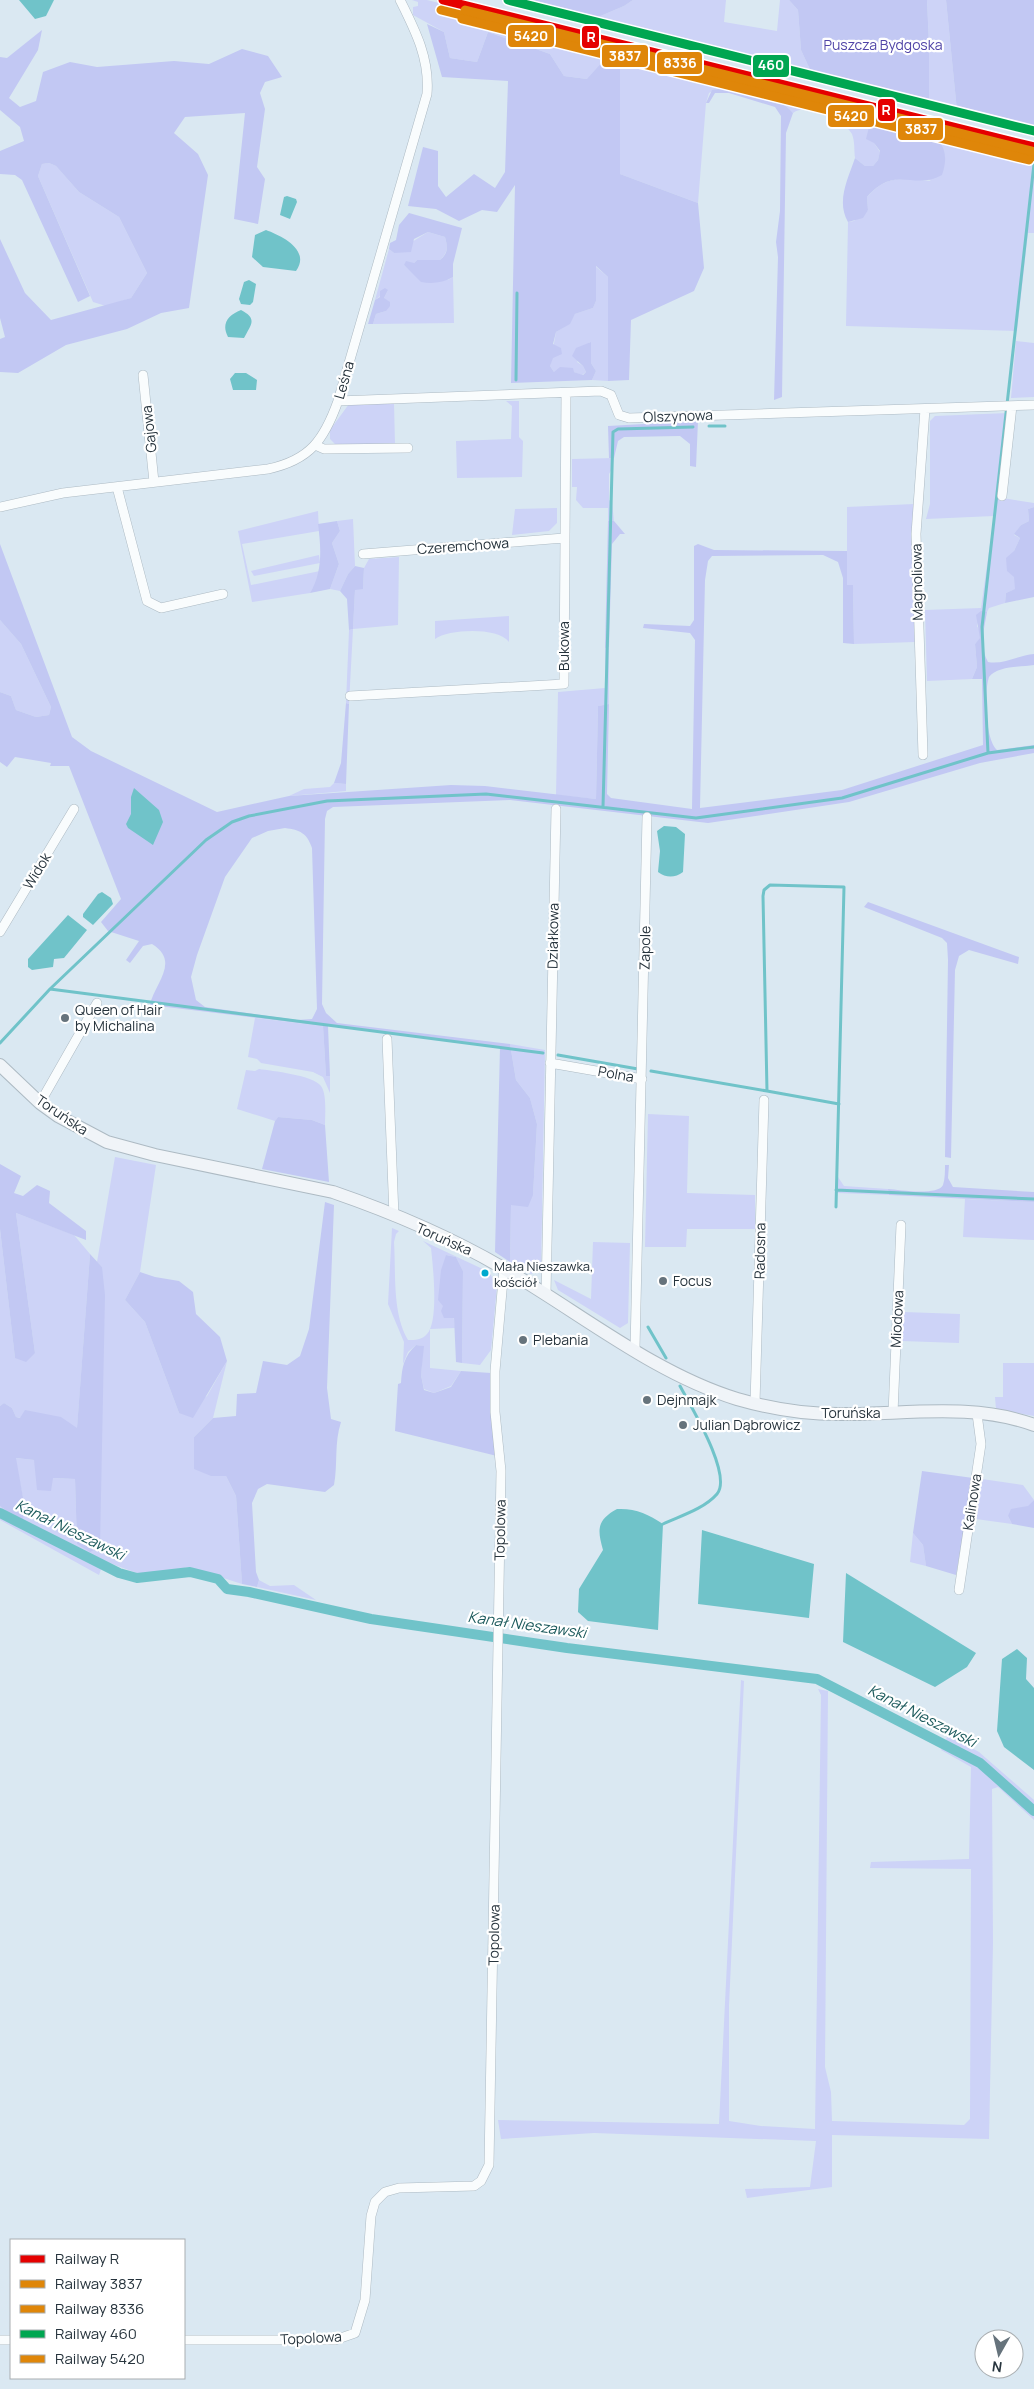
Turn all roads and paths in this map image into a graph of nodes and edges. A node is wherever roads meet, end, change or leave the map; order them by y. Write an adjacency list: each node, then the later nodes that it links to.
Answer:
1 (400, 0): 4 (street, Leśna)
2 (143, 375): 10 (street, Gajowa)
3 (566, 393): 4 (street, Olszynowa); 7 (street, Olszynowa); 14 (street, Bukowa)
4 (338, 401): 8 (street, Leśna)
5 (1034, 405): 6 (street, Olszynowa)
6 (1009, 406): 7 (street, Olszynowa); 12 (street)
7 (925, 409): 18 (street, Magnoliowa)
8 (315, 445): 9 (street); 10 (street, Leśna)
9 (408, 448)
10 (154, 482): 11 (street, Leśna)
11 (117, 487): 13 (street, Leśna); 16 (street)
12 (1002, 496)
13 (0, 507)
14 (564, 538): 15 (street, Czeremchowa); 17 (street, Bukowa)
15 (363, 554)
16 (223, 594)
17 (350, 696)
18 (923, 755)
19 (556, 809): 25 (street, Działkowa)
20 (74, 810): 22 (street, Widok)
21 (647, 817): 27 (street, Zapole)
22 (0, 932)
23 (97, 1003): 29 (street)
24 (387, 1039): 30 (street)
25 (550, 1063): 27 (street, Polna); 33 (street)
26 (0, 1065): 29 (main road, Toruńska)
27 (642, 1079): 34 (street, Polna)
28 (764, 1100): 35 (street, Radosna)
29 (40, 1103): 30 (main road, Toruńska)
30 (394, 1216): 32 (main road, Toruńska)
31 (901, 1225): 36 (street, Miodowa)
32 (504, 1268): 33 (main road, Toruńska); 40 (street, Topolowa)
33 (546, 1294): 34 (main road, Toruńska)
34 (635, 1349): 35 (main road, Toruńska)
35 (755, 1403): 36 (main road, Toruńska)
36 (893, 1413): 37 (main road, Toruńska)
37 (977, 1414): 38 (main road, Toruńska); 39 (street, Kalinowa)
38 (1034, 1425)
39 (958, 1590)
40 (185, 2340)

